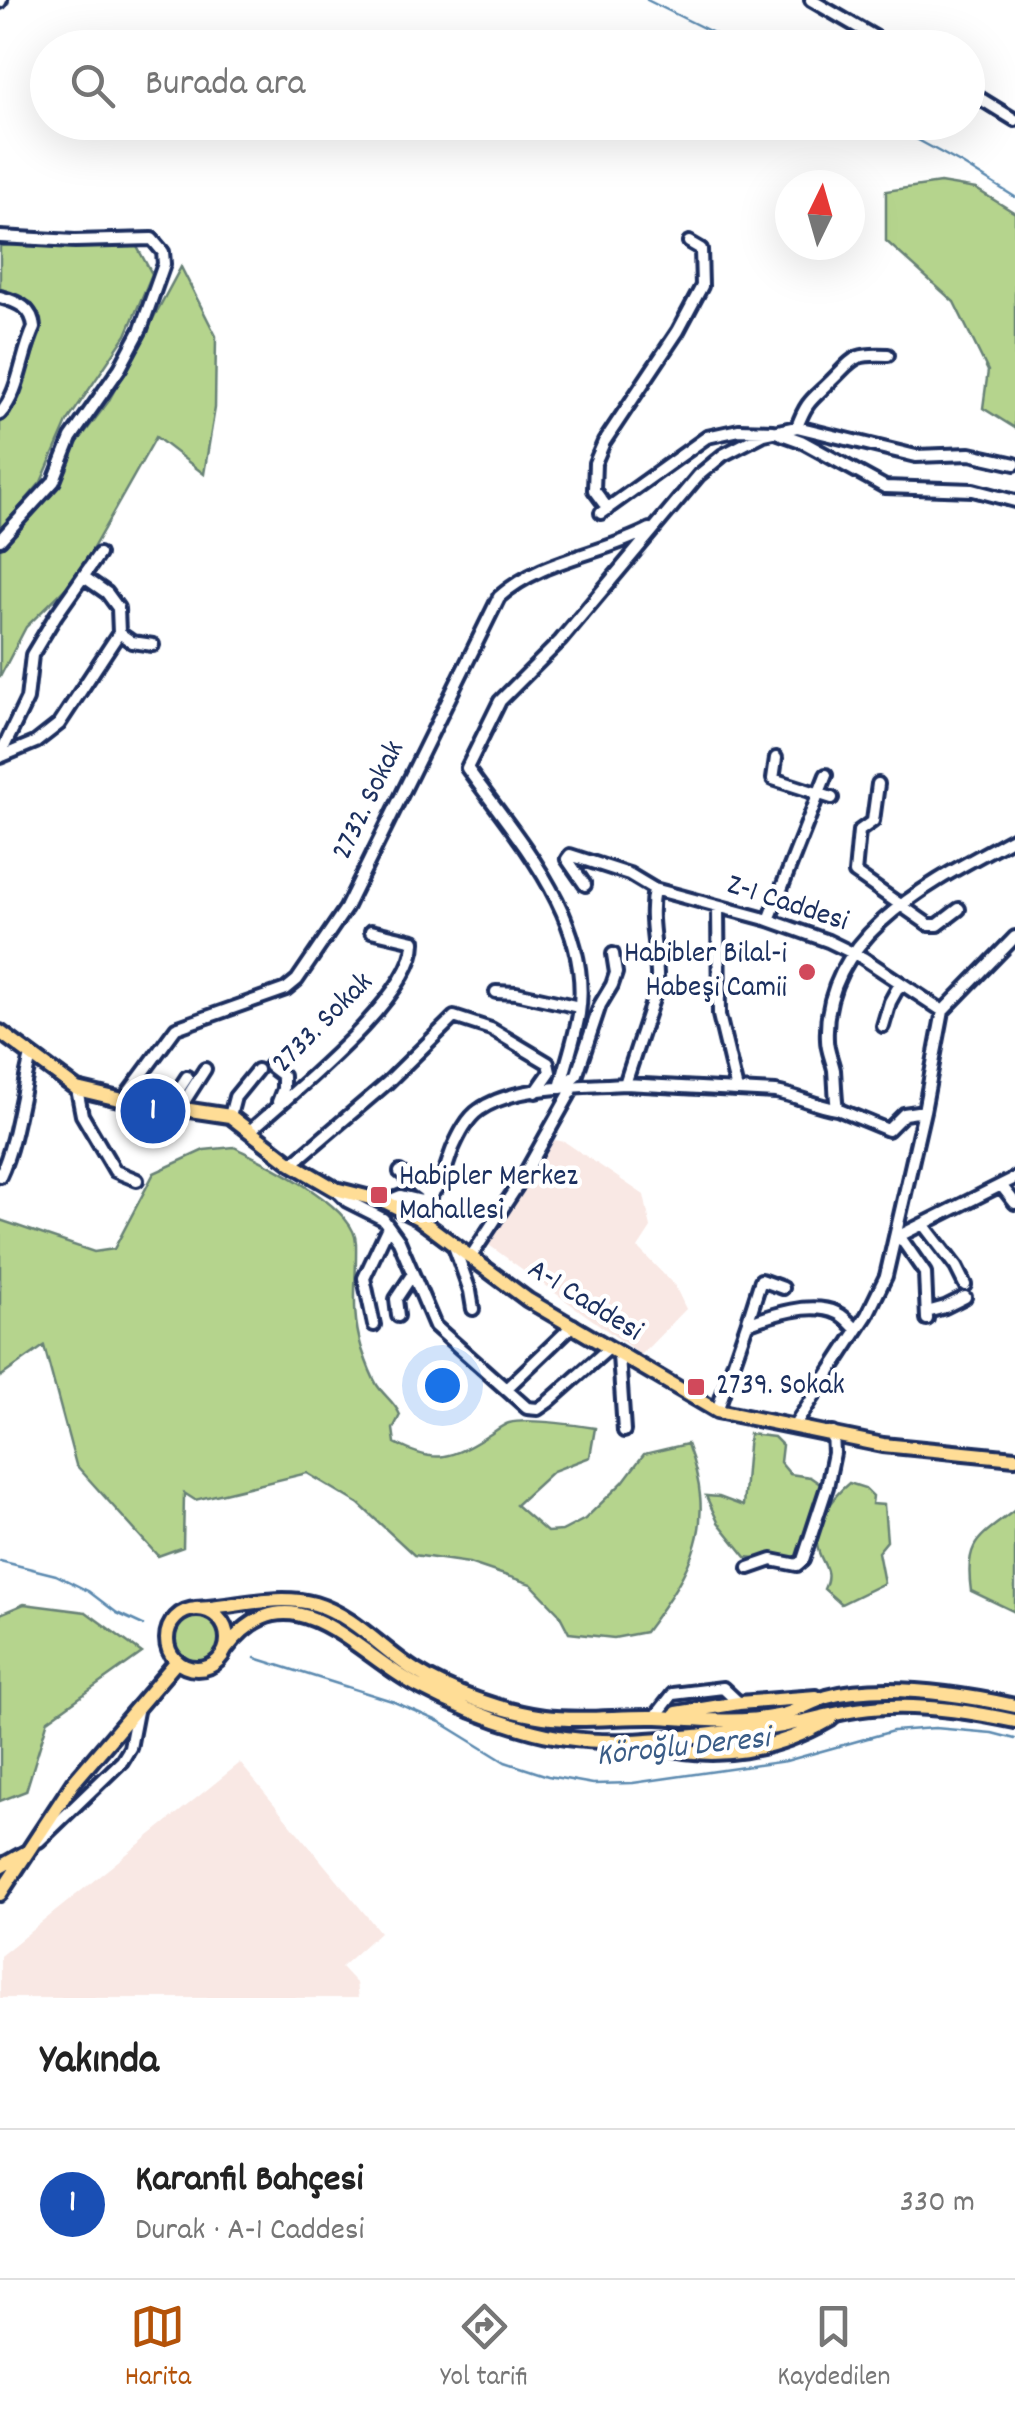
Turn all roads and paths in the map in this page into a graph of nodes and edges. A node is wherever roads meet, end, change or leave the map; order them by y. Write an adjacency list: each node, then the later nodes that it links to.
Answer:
1 (811, 0): 2 (street)
2 (863, 30)
3 (985, 101): 4 (street)
4 (1015, 120)
5 (0, 237): 15 (street)
6 (689, 242): 11 (street, 2732. Sokak)
7 (0, 297): 9 (street)
8 (888, 355): 10 (street)
9 (0, 414)
10 (797, 427): 11 (street, 2732. Sokak); 12 (street, 2732. Sokak)
11 (773, 432): 13 (street, 2732. Sokak); 14 (street, 2732. Sokak)
12 (1015, 464)
13 (1015, 501)
14 (656, 526): 39 (street, 2732. Sokak); 54 (street, 2732. Sokak)
15 (0, 540)
16 (99, 554): 17 (street)
17 (84, 577): 18 (street); 20 (street)
18 (120, 633): 19 (street); 20 (street)
19 (153, 646)
20 (0, 756)
21 (776, 758): 24 (street)
22 (826, 775): 24 (street)
23 (878, 784): 29 (street)
24 (819, 793): 25 (street); 32 (street)
25 (832, 798)
26 (1015, 838): 29 (street)
27 (585, 885): 28 (street, Z-1 Caddesi)
28 (654, 889): 30 (street, Z-1 Caddesi); 48 (street)
29 (900, 906): 31 (street); 35 (street)
30 (718, 908): 32 (street, Z-1 Caddesi); 52 (street)
31 (958, 909)
32 (769, 920): 35 (street, Z-1 Caddesi)
33 (371, 931): 56 (street, 2733. Sokak)
34 (1015, 937): 40 (street)
35 (853, 953): 37 (street, Z-1 Caddesi); 57 (street)
36 (613, 954): 49 (street)
37 (900, 984): 40 (street, Z-1 Caddesi); 41 (street)
38 (496, 992): 39 (street)
39 (579, 1008): 49 (street)
40 (943, 1010): 58 (street)
41 (883, 1026)
42 (0, 1032): 43 (main road, A-1 Caddesi)
43 (31, 1056): 51 (main road, A-1 Caddesi); 63 (street)
44 (270, 1066): 56 (street)
45 (205, 1069): 55 (street)
46 (257, 1070): 59 (street)
47 (187, 1077): 55 (street)
48 (625, 1084): 50 (street); 52 (street)
49 (560, 1088): 50 (street); 53 (street)
50 (573, 1088): 75 (street)
51 (77, 1089): 54 (main road, A-1 Caddesi); 65 (street)
52 (737, 1090): 57 (street)
53 (536, 1092): 61 (street); 68 (street)
54 (123, 1100): 55 (main road, A-1 Caddesi)
55 (174, 1107): 59 (main road, A-1 Caddesi)
56 (276, 1108): 60 (street, 2733. Sokak)
57 (837, 1108): 58 (street)
58 (924, 1111): 73 (street)
59 (230, 1116): 60 (main road, A-1 Caddesi)
60 (251, 1130): 61 (main road, A-1 Caddesi)
61 (292, 1164): 67 (main road, A-1 Caddesi)
62 (400, 1172): 68 (street)
63 (0, 1176)
64 (1015, 1178): 66 (street)
65 (137, 1180)
66 (1001, 1185): 70 (street); 71 (street)
67 (336, 1189): 69 (main road, A-1 Caddesi); 72 (street)
68 (431, 1196): 69 (street)
69 (386, 1202): 74 (main road, A-1 Caddesi)
70 (1015, 1204)
71 (922, 1224): 73 (street); 73 (street)
72 (388, 1227): 76 (street); 81 (street)
73 (898, 1237): 83 (street)
74 (452, 1242): 75 (main road, A-1 Caddesi); 78 (street)
75 (472, 1255): 82 (main road, A-1 Caddesi)
76 (412, 1274): 79 (street); 85 (street)
77 (782, 1288): 80 (street)
78 (473, 1309)
79 (398, 1316)
80 (746, 1324): 83 (street); 86 (street)
81 (374, 1325)
82 (573, 1325): 84 (main road, A-1 Caddesi); 85 (street)
83 (856, 1330): 87 (street)
84 (614, 1351): 85 (street); 86 (main road, A-1 Caddesi); 88 (street)
85 (506, 1389)
86 (717, 1411): 87 (main road, A-1 Caddesi)
87 (795, 1425): 89 (main road, A-1 Caddesi)
88 (624, 1431)
89 (832, 1433): 90 (main road, A-1 Caddesi); 91 (street)
90 (1015, 1458)
91 (749, 1568)
92 (195, 1610): 93 (main road); 94 (main road); 99 (main road)
93 (225, 1650): 94 (main road); 101 (main road)
94 (176, 1661): 96 (main road)
95 (829, 1696): 97 (main road); 99 (main road); 99 (main road)
96 (138, 1705): 102 (main road); 102 (street)
97 (1015, 1706)
98 (844, 1712): 100 (main road); 101 (main road); 101 (main road)
99 (655, 1717)
100 (1015, 1721)
101 (646, 1742)
102 (27, 1852): 103 (main road); 104 (main road)
103 (0, 1867)
104 (0, 1894)

